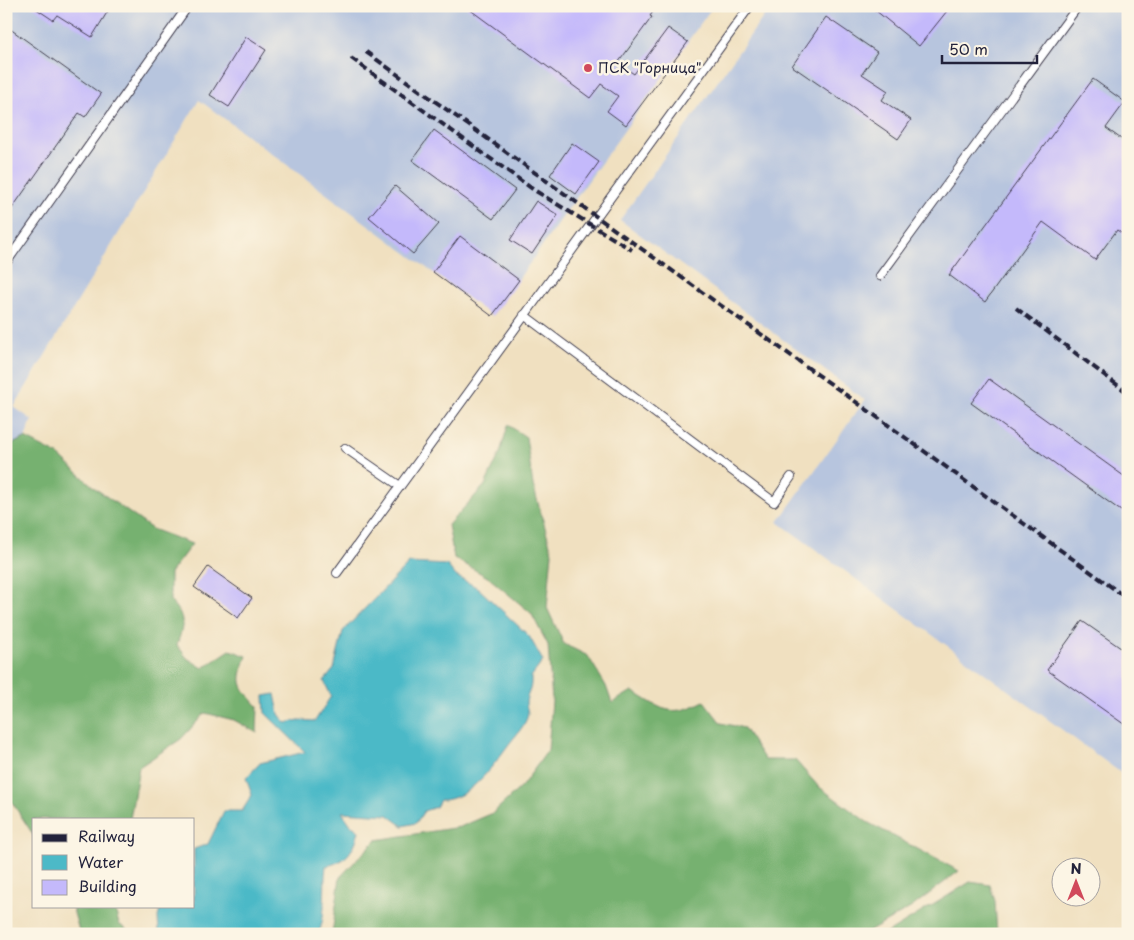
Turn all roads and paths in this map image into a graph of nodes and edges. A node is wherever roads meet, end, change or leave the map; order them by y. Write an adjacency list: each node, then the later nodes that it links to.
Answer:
1 (188, 6): 4 (lane)
2 (750, 6): 6 (lane)
3 (1078, 6): 5 (lane)
4 (6, 263)
5 (880, 276)
6 (524, 315): 8 (lane); 9 (lane)
7 (345, 448): 9 (lane)
8 (792, 477)
9 (400, 486): 10 (lane)
10 (337, 573)

